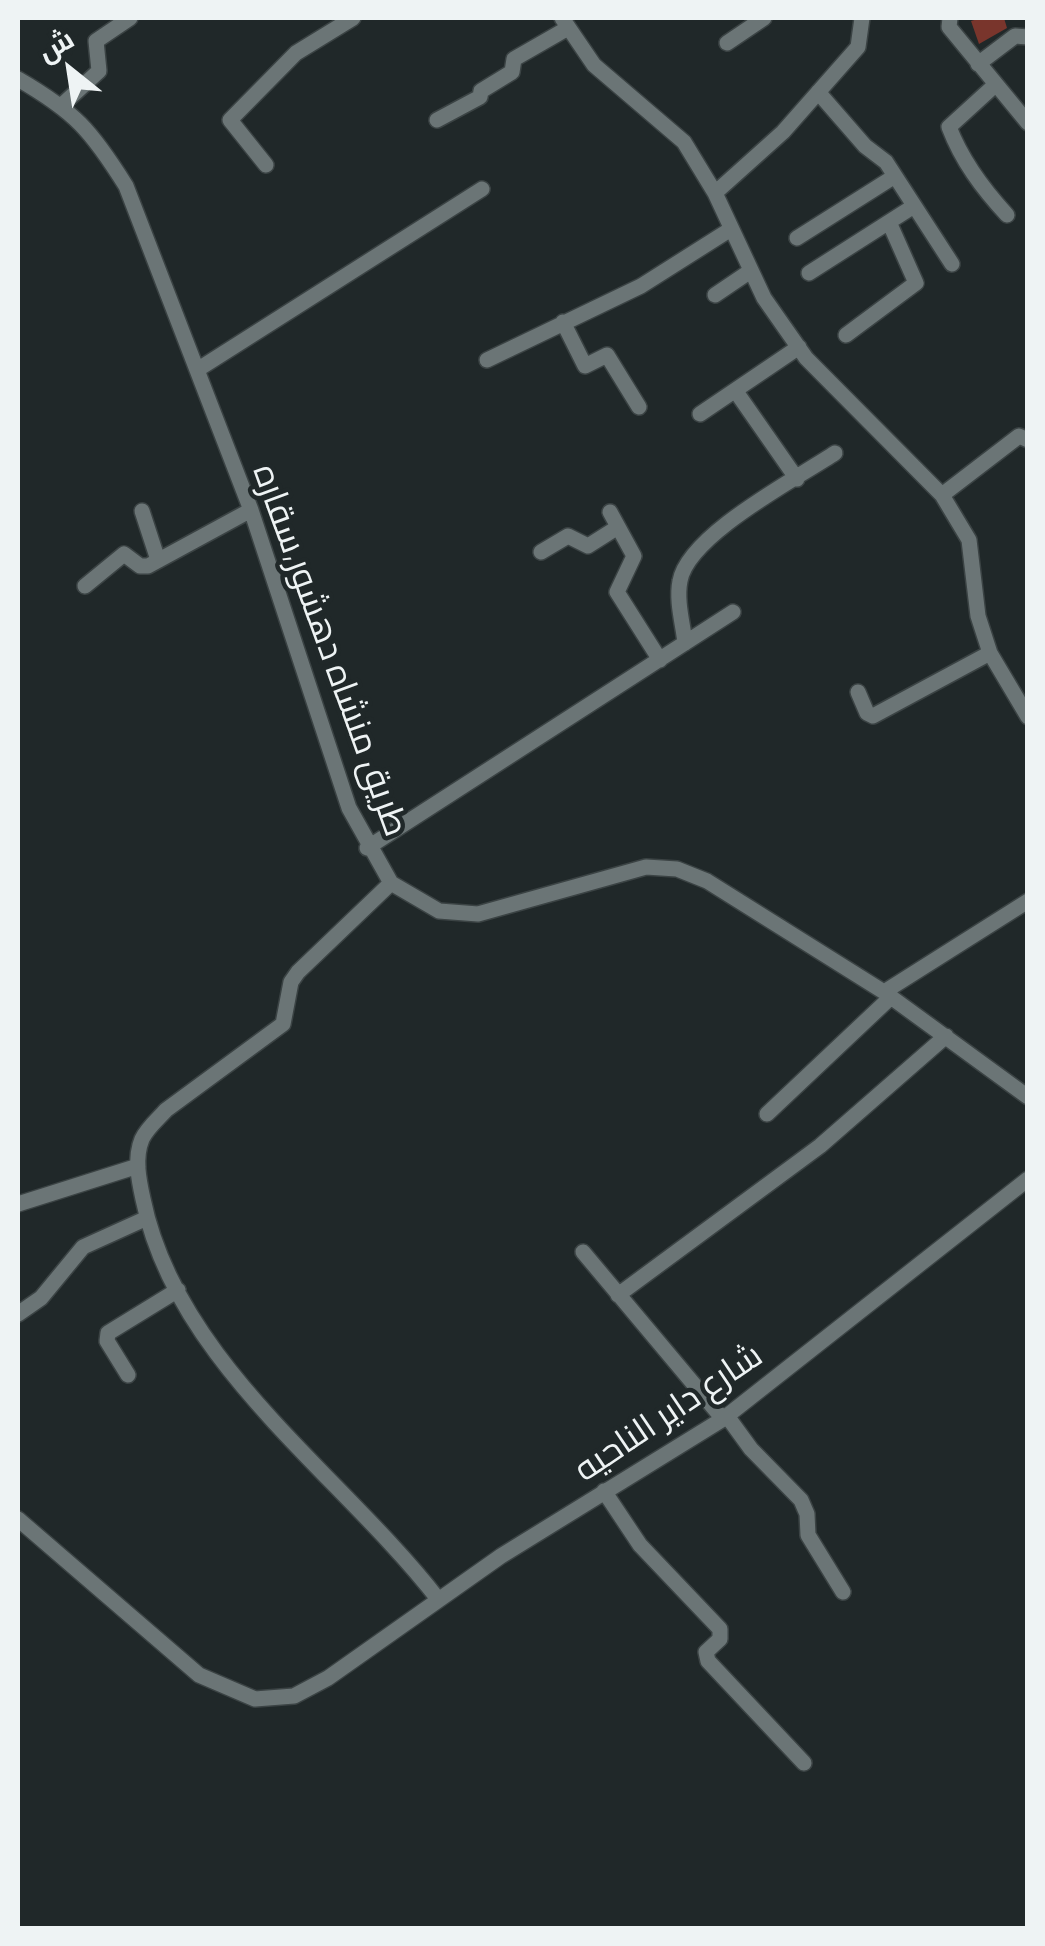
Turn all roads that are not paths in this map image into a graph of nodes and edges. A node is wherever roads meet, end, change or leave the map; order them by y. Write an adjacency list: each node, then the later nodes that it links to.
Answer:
1 (130, 18): 14 (street)
2 (353, 18): 17 (street)
3 (764, 18): 9 (street)
4 (862, 18): 13 (street)
5 (934, 18): 6 (street)
6 (950, 22): 10 (street)
7 (565, 23): 15 (street); 20 (street)
8 (1028, 36): 10 (street)
9 (727, 43)
10 (978, 64): 12 (street)
11 (18, 79): 14 (street, طريق منشاه دهشور,سقاره)
12 (995, 85): 16 (street); 22 (street)
13 (818, 92): 18 (street); 20 (street)
14 (62, 105): 34 (street, طريق منشاه دهشور,سقاره)
15 (437, 120)
16 (1028, 123)
17 (266, 165)
18 (895, 176): 21 (street); 25 (street)
19 (482, 189): 34 (street)
20 (715, 193): 24 (street)
21 (914, 206): 23 (street); 26 (street)
22 (1007, 215)
23 (889, 222): 28 (street); 31 (street)
24 (731, 229): 27 (street); 30 (street)
25 (797, 238)
26 (952, 264)
27 (749, 272): 29 (street); 32 (street)
28 (809, 273)
29 (714, 295)
30 (563, 322): 33 (street); 36 (street)
31 (846, 335)
32 (799, 347): 35 (street); 41 (street)
33 (487, 360)
34 (197, 370): 42 (street, طريق منشاه دهشور,سقاره)
35 (737, 392): 37 (street); 40 (street)
36 (639, 406)
37 (700, 414)
38 (1028, 440): 41 (street)
39 (835, 453): 40 (street)
40 (796, 479): 48 (street)
41 (942, 495): 49 (street)
42 (252, 510): 45 (street); 53 (street, طريق منشاه دهشور,سقاره)
43 (142, 511): 45 (street)
44 (541, 552): 50 (street)
45 (158, 560): 46 (street)
46 (85, 586)
47 (733, 612): 48 (street)
48 (685, 644): 50 (street)
49 (990, 653): 51 (street); 52 (street)
50 (660, 660): 53 (street)
51 (858, 692)
52 (1028, 717)
53 (368, 848): 54 (street, طريق منشاه دهشور,سقاره)
54 (390, 883): 56 (street, طريق منشاه دهشور,سقاره); 60 (street)
55 (1028, 901): 56 (street)
56 (887, 995): 57 (street, طريق منشاه دهشور,سقاره); 59 (street)
57 (946, 1036): 58 (street, طريق منشاه دهشور,سقاره); 66 (street)
58 (1028, 1097)
59 (767, 1114)
60 (138, 1166): 62 (street); 63 (street)
61 (1028, 1179): 69 (street, شارع داير الناحيه)
62 (18, 1204)
63 (147, 1218): 65 (street); 67 (street)
64 (582, 1252): 66 (street)
65 (178, 1290): 68 (street); 73 (street)
66 (618, 1295): 69 (street)
67 (18, 1314)
68 (128, 1375)
69 (725, 1418): 70 (street, شارع داير الناحيه); 72 (street)
70 (604, 1491): 73 (street, شارع داير الناحيه); 74 (street)
71 (18, 1519): 73 (street, شارع داير الناحيه)
72 (843, 1592)
73 (438, 1600)
74 (804, 1762)

